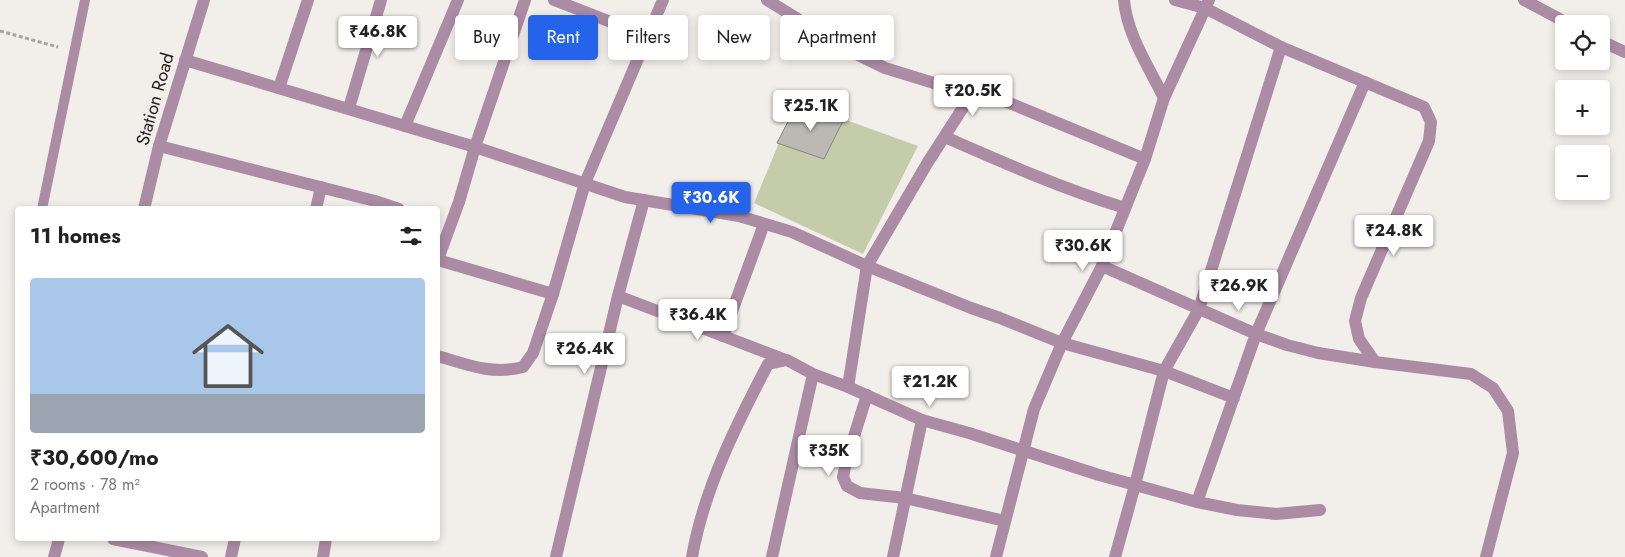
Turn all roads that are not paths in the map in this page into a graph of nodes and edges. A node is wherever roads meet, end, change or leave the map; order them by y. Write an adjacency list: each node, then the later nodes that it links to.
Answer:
1 (85, 0): 35 (lane)
2 (204, 0): 20 (street, Station Road)
3 (308, 0): 23 (street)
4 (381, 0): 26 (street)
5 (458, 0): 27 (street)
6 (525, 0): 30 (street)
7 (554, 0): 16 (street)
8 (663, 0): 14 (street)
9 (767, 0): 24 (street)
10 (1124, 0): 25 (street)
11 (1174, 0): 13 (street)
12 (1524, 0): 15 (street)
13 (1207, 4): 18 (street); 25 (street)
14 (656, 15)
15 (1555, 17)
16 (608, 21)
17 (1610, 45): 19 (street)
18 (1281, 47): 22 (street); 48 (street)
19 (1625, 52)
20 (185, 60): 23 (street); 29 (street, Station Road)
21 (637, 60): 32 (street)
22 (1365, 82): 49 (street); 54 (street)
23 (279, 88): 26 (street)
24 (976, 96): 28 (street); 31 (street)
25 (1164, 98): 31 (street)
26 (349, 108): 27 (street)
27 (405, 126): 30 (street)
28 (945, 137): 39 (street); 44 (street)
29 (159, 146): 33 (street); 36 (street, Station Road)
30 (475, 147): 32 (street); 41 (street)
31 (1145, 159): 39 (street)
32 (585, 183): 34 (street); 46 (street)
33 (321, 187): 37 (street); 38 (street)
34 (644, 200): 40 (street); 47 (street)
35 (43, 206)
36 (145, 206)
37 (317, 206)
38 (390, 206)
39 (1125, 208): 45 (street)
40 (764, 224): 44 (street); 50 (street)
41 (443, 228): 42 (street)
42 (440, 247)
43 (440, 260): 46 (street)
44 (867, 266): 51 (street); 57 (street)
45 (1102, 266): 48 (street); 51 (street)
46 (553, 294): 52 (street)
47 (618, 296): 50 (street); 75 (street)
48 (1199, 309): 49 (street); 55 (street)
49 (1256, 334): 54 (street); 59 (street)
50 (723, 336): 53 (street)
51 (1062, 343): 55 (street); 61 (street)
52 (440, 357)
53 (787, 360): 56 (street); 76 (street)
54 (1375, 362): 81 (street)
55 (1164, 371): 59 (street); 62 (street)
56 (813, 374): 57 (street); 77 (street)
57 (848, 387): 58 (street)
58 (867, 395): 60 (street); 63 (street)
59 (1234, 398): 64 (street)
60 (922, 420): 61 (street); 63 (street)
61 (1023, 452): 62 (street); 66 (street)
62 (1135, 485): 64 (street); 80 (street)
63 (905, 498): 66 (street); 78 (street)
64 (1198, 502): 65 (street)
65 (1320, 510)
66 (1005, 521): 79 (street)
67 (58, 541): 71 (street)
68 (123, 541): 72 (street)
69 (235, 541): 73 (street)
70 (326, 541): 74 (street)
71 (54, 557)
72 (202, 557)
73 (231, 557)
74 (323, 557)
75 (556, 557)
76 (692, 557)
77 (772, 557)
78 (893, 557)
79 (996, 557)
80 (1115, 557)
81 (1486, 557)

